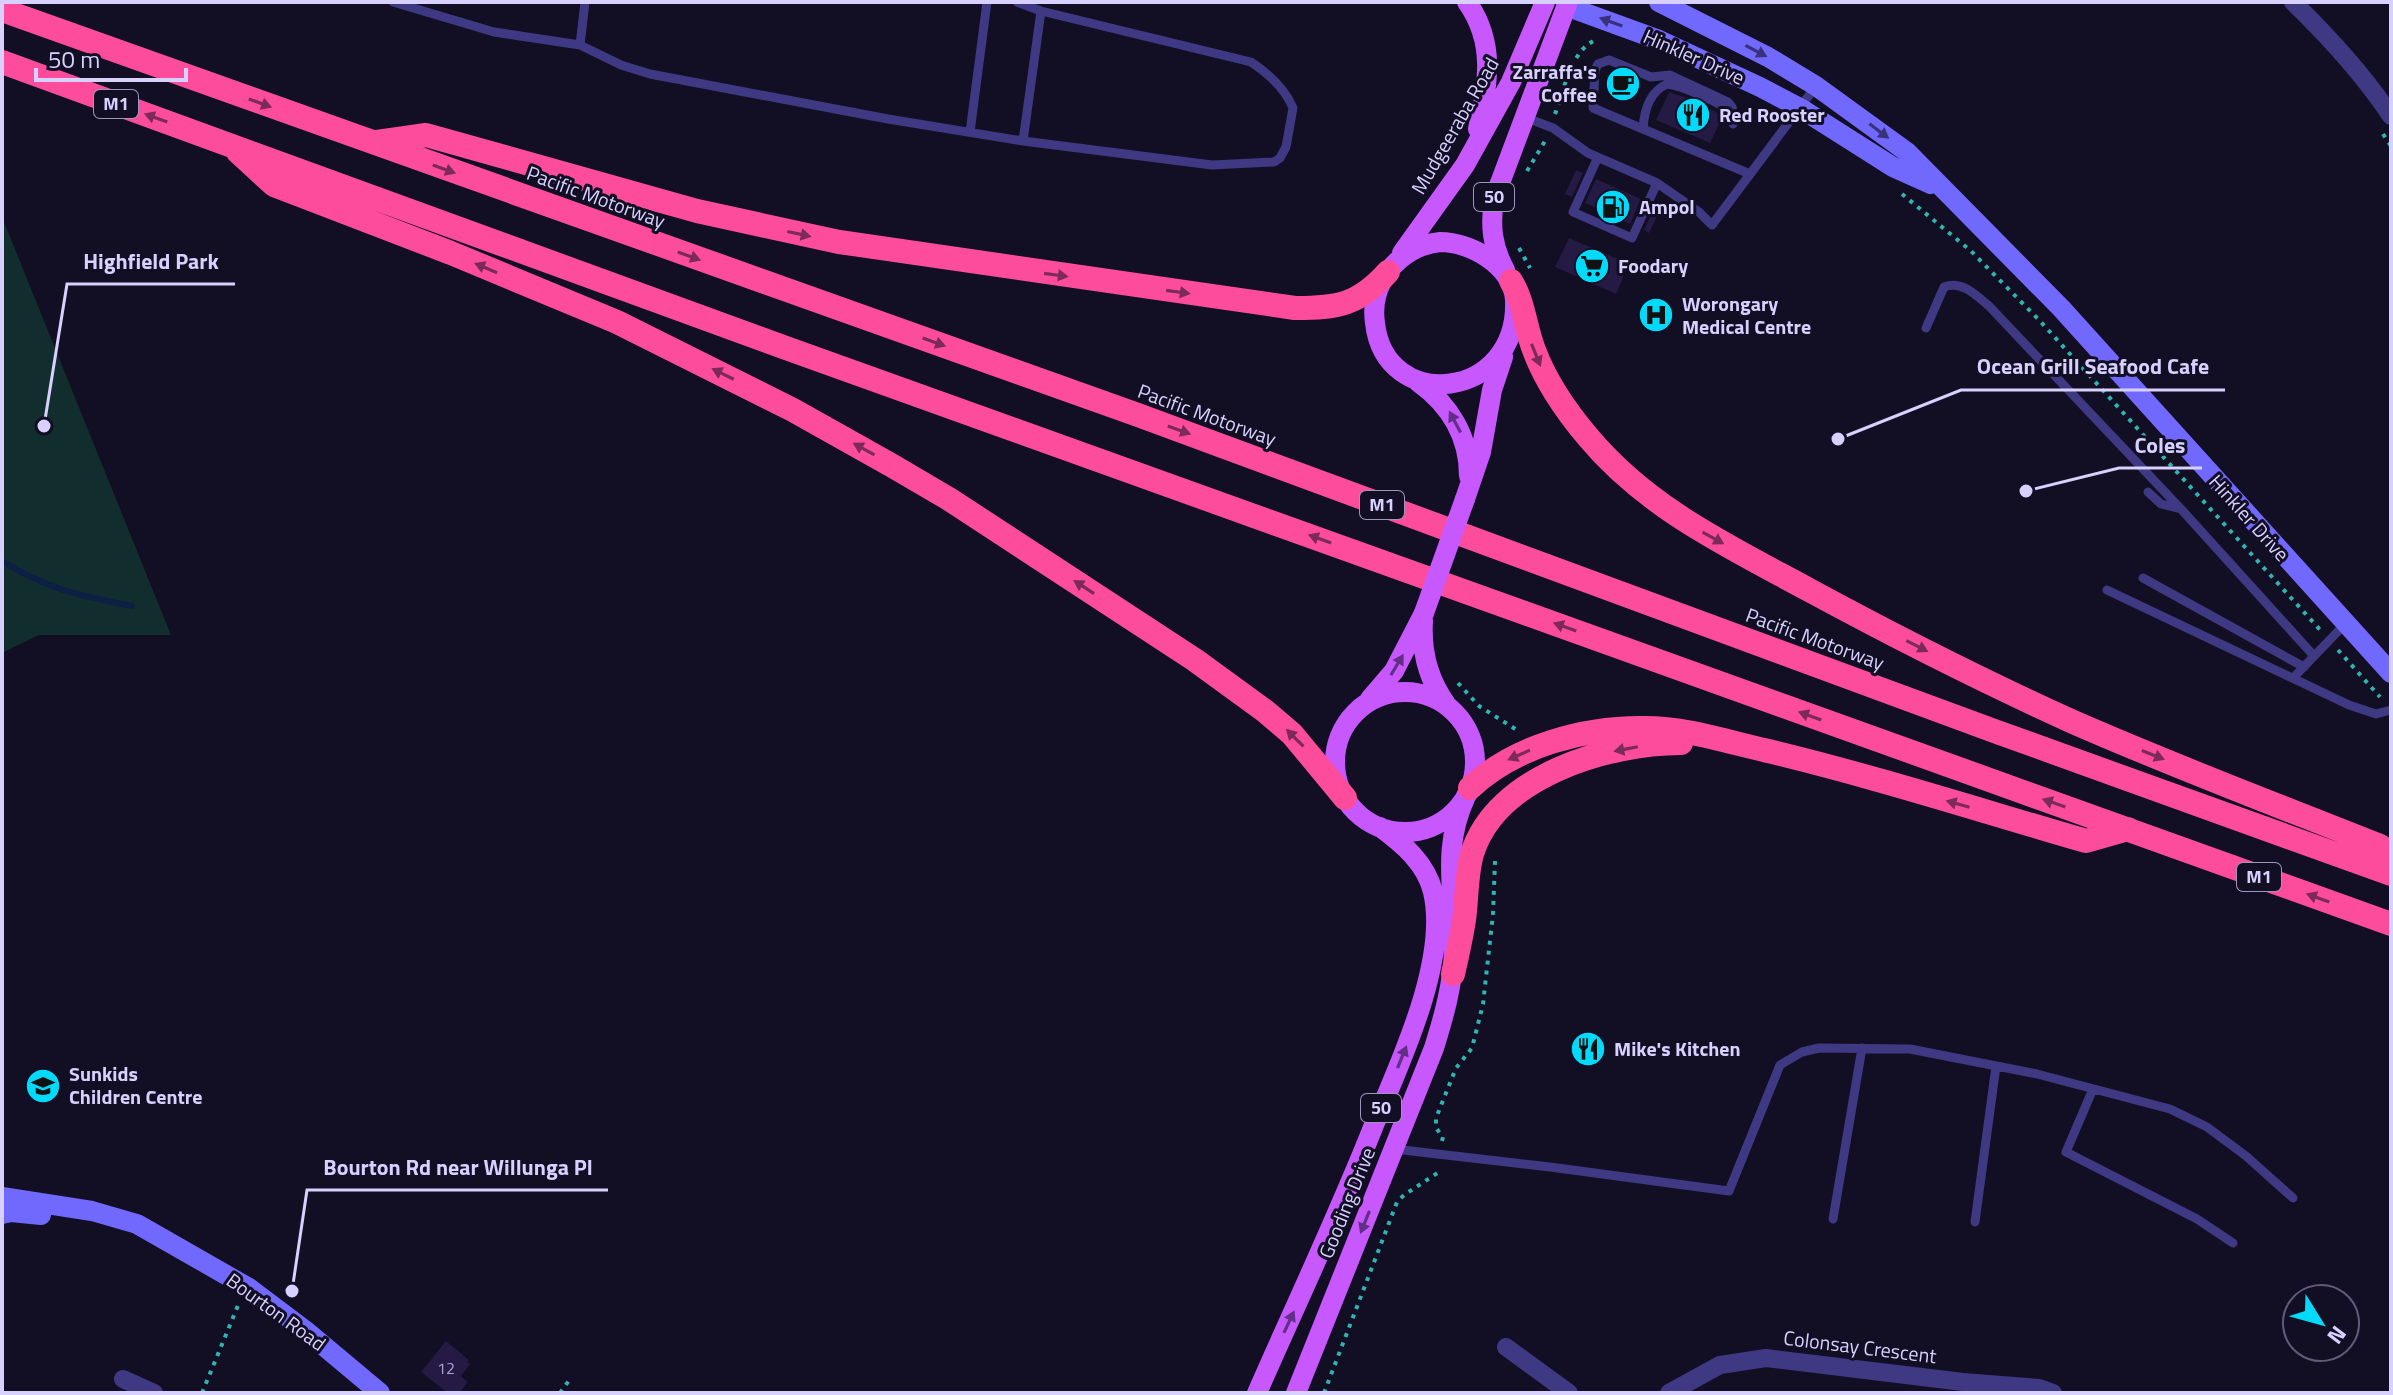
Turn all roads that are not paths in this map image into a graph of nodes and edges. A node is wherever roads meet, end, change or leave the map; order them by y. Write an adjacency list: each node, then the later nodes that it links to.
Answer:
1 (393, 2): 12 (lane)
2 (585, 2): 12 (lane)
3 (987, 2): 19 (lane)
4 (1017, 2): 11 (lane)
5 (1467, 2): 23 (main road, 50)
6 (1545, 2): 23 (main road, Mudgeeraba Road / 50)
7 (1659, 2): 14 (main road, Hinkler Drive, one-way to 14)
8 (2293, 2): 16 (street)
9 (1562, 3): 15 (main road, Hinkler Drive, one-way to 9); 17 (main road, 50)
10 (2, 10): 21 (highway, Pacific Motorway / M1, one-way to 21)
11 (1041, 11): 20 (lane); 20 (lane)
12 (580, 45): 19 (lane)
13 (2, 62): 22 (highway, M1, one-way to 13)
14 (1816, 86): 15 (lane); 27 (main road, Hinkler Drive, one-way to 27)
15 (1800, 108): 25 (lane); 27 (main road, Hinkler Drive)
16 (2391, 116)
17 (1524, 117): 24 (lane); 28 (main road); 30 (main road, 50)
18 (1643, 129): 18 (lane); 25 (lane)
19 (970, 132): 20 (lane)
20 (1023, 141)
21 (371, 143): 29 (highway, one-way to 29); 54 (highway, Pacific Motorway / M1, one-way to 54)
22 (230, 145): 50 (highway, one-way to 22); 52 (highway, M1, one-way to 22)
23 (1474, 149): 28 (main road, Mudgeeraba Road / 50)
24 (1598, 157): 26 (lane); 26 (lane)
25 (1750, 174): 26 (lane)
26 (1657, 183)
27 (1942, 189): 40 (main road, Hinkler Drive)
28 (1448, 190): 29 (main road, Mudgeeraba Road / 50)
29 (1390, 269): 30 (main road); 33 (main road, 50)
30 (1517, 277): 32 (main road, 50); 53 (highway, one-way to 53)
31 (1926, 328): 36 (lane)
32 (1508, 342): 33 (main road); 35 (main road, 50)
33 (1405, 373): 35 (main road, 50, one-way to 33)
34 (2148, 492): 36 (lane)
35 (1466, 495): 39 (main road, 50, bridge)
36 (2181, 509): 41 (lane)
37 (2143, 578): 42 (lane)
38 (2107, 590): 44 (lane)
39 (1423, 614): 45 (main road, 50, one-way to 39); 46 (main road, 50)
40 (2346, 623): 41 (lane); 43 (main road, Hinkler Drive)
41 (2314, 656): 42 (lane)
42 (2304, 667): 44 (lane)
43 (2391, 673)
44 (2293, 678): 47 (lane)
45 (1361, 707): 46 (main road); 50 (main road, 50)
46 (1451, 710): 49 (main road, 50)
47 (2391, 710)
48 (1759, 749): 49 (highway, one-way to 49); 52 (highway, one-way to 48); 56 (highway, one-way to 56)
49 (1468, 792): 51 (main road); 56 (main road, Gooding Drive / 50)
50 (1345, 798): 51 (main road, 50)
51 (1380, 827): 72 (main road, Gooding Drive / 50, one-way to 51)
52 (2128, 829): 55 (highway, M1, one-way to 52)
53 (2391, 854)
54 (2391, 874)
55 (2391, 924)
56 (1453, 974): 60 (main road, Gooding Drive / 50)
57 (1862, 1048): 58 (lane); 60 (lane); 64 (lane)
58 (1996, 1066): 59 (lane); 65 (lane)
59 (2093, 1089): 62 (lane); 67 (lane)
60 (1394, 1149): 73 (main road, Gooding Drive / 50, one-way to 73)
61 (2, 1197): 66 (main road, Bourton Road)
62 (2293, 1198)
63 (2, 1214): 66 (main road, Bourton Road)
64 (1833, 1219)
65 (1975, 1222)
66 (166, 1240): 71 (main road, Bourton Road)
67 (2233, 1243)
68 (1506, 1347): 74 (street)
69 (123, 1379): 70 (street)
70 (154, 1393)
71 (380, 1393)
72 (1257, 1393)
73 (1296, 1393)
74 (1569, 1393)
75 (1669, 1393): 76 (street, Colonsay Crescent)
76 (2053, 1393)

